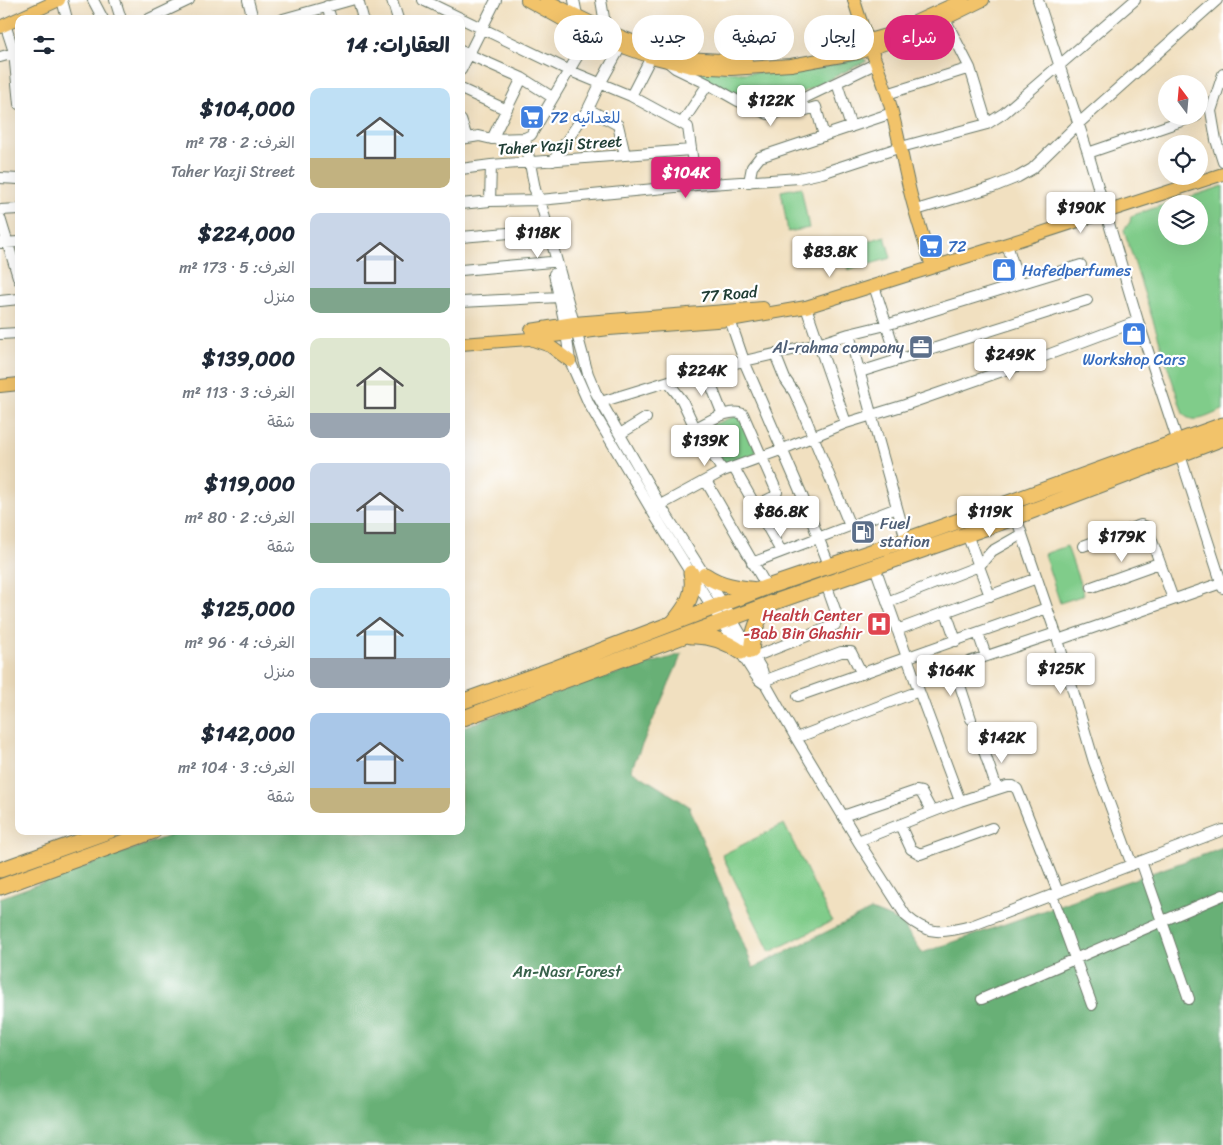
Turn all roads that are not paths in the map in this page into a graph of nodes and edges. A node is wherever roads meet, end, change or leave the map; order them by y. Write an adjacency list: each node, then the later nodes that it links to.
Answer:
1 (39, 0): 42 (main road)
2 (60, 0): 24 (main road); 25 (street)
3 (94, 0): 26 (street)
4 (115, 0): 27 (street)
5 (190, 0): 28 (street)
6 (248, 0): 29 (street)
7 (351, 0): 23 (street)
8 (358, 0): 32 (street)
9 (392, 0): 33 (street)
10 (423, 0): 34 (street)
11 (496, 0): 43 (street)
12 (527, 0): 35 (main road)
13 (546, 0): 22 (main road)
14 (574, 0): 36 (street)
15 (601, 0): 37 (street)
16 (854, 0): 38 (main road)
17 (963, 0): 46 (main road)
18 (984, 0): 39 (main road)
19 (1038, 0): 60 (street)
20 (1217, 0): 79 (street)
21 (1128, 2): 60 (street)
22 (560, 4): 36 (main road)
23 (327, 6): 30 (street); 31 (street)
24 (22, 15)
25 (66, 15)
26 (101, 15)
27 (120, 15)
28 (158, 15)
29 (252, 15)
30 (302, 15)
31 (330, 15)
32 (362, 15)
33 (397, 15)
34 (455, 15)
35 (554, 15)
36 (577, 15)
37 (604, 15)
38 (859, 15)
39 (953, 15)
40 (15, 18): 42 (main road)
41 (465, 20): 43 (street)
42 (2, 23): 47 (street)
43 (482, 28): 49 (street); 62 (street)
44 (622, 37): 59 (main road)
45 (955, 39): 61 (street)
46 (874, 43)
47 (15, 50)
48 (15, 52): 52 (street)
49 (465, 52): 64 (street)
50 (804, 55): 59 (main road)
51 (874, 55): 58 (main road)
52 (0, 56)
53 (574, 60): 62 (street)
54 (613, 60): 65 (street)
55 (650, 60): 70 (street)
56 (658, 60): 57 (main road)
57 (669, 63): 59 (main road); 67 (street)
58 (877, 63): 66 (street); 69 (main road)
59 (718, 64)
60 (1058, 64): 78 (street); 79 (street)
61 (970, 68): 69 (street); 78 (street)
62 (568, 70): 65 (street); 71 (street)
63 (1223, 74): 75 (street)
64 (522, 78): 71 (street); 73 (street)
65 (600, 82): 70 (street); 74 (street)
66 (837, 83): 72 (street); 82 (street)
67 (708, 84): 72 (street); 80 (street)
68 (465, 91): 73 (street)
69 (887, 94): 77 (main road)
70 (631, 96): 80 (street)
71 (552, 97): 85 (street)
72 (800, 100): 83 (street)
73 (505, 109): 86 (street)
74 (588, 109): 90 (street); 91 (street)
75 (1211, 111): 76 (street); 93 (street)
76 (1208, 112)
77 (892, 113): 82 (street); 87 (main road)
78 (987, 124): 87 (street)
79 (1078, 124): 89 (street); 109 (street)
80 (685, 125): 88 (street)
81 (1170, 125): 89 (street)
82 (851, 127): 83 (street)
83 (824, 136): 100 (street)
84 (465, 138): 86 (street)
85 (526, 138): 86 (street); 92 (street)
86 (492, 139)
87 (901, 147): 100 (street); 109 (main road)
88 (691, 150): 90 (street, Taher Yazji Street); 101 (street)
89 (1088, 153): 106 (street)
90 (625, 155): 91 (street, Taher Yazji Street)
91 (553, 161): 92 (street, Taher Yazji Street)
92 (529, 163): 94 (street, Taher Yazji Street); 103 (street)
93 (1223, 164): 96 (main road)
94 (491, 165): 95 (street, Taher Yazji Street); 104 (street)
95 (465, 168)
96 (1208, 170)
97 (1223, 174): 106 (main road)
98 (0, 178): 99 (street)
99 (15, 179)
100 (749, 182): 101 (street)
101 (696, 185): 103 (street)
102 (1165, 185): 106 (main road, 77 Road)
103 (538, 200): 104 (street); 111 (street); 131 (street)
104 (490, 201): 105 (street)
105 (465, 204)
106 (1104, 207): 114 (main road); 116 (main road, 77 Road); 129 (street)
107 (15, 209): 108 (street)
108 (0, 210)
109 (916, 210): 116 (main road)
110 (0, 218): 113 (street)
111 (544, 230): 112 (street); 115 (street)
112 (465, 237)
113 (3, 243): 119 (street)
114 (1007, 244): 116 (main road); 120 (street)
115 (551, 262): 118 (street); 122 (street)
116 (931, 264): 121 (main road); 131 (main road, 77 Road)
117 (1080, 265): 120 (street)
118 (465, 270)
119 (15, 271)
120 (1019, 284): 130 (street)
121 (874, 286): 127 (main road); 130 (street)
122 (559, 296): 126 (street); 131 (street)
123 (15, 299): 124 (street)
124 (0, 300)
125 (1087, 300): 140 (street)
126 (465, 302)
127 (806, 307): 128 (main road); 138 (street)
128 (730, 320): 131 (main road); 142 (street)
129 (1138, 320): 151 (street); 161 (street)
130 (886, 325): 134 (street); 140 (street)
131 (571, 329): 135 (main road, 77 Road); 136 (main road); 141 (street); 150 (street)
132 (15, 333): 133 (street)
133 (0, 334)
134 (849, 334): 138 (street); 144 (street)
135 (465, 336)
136 (529, 339): 137 (main road); 141 (main road)
137 (465, 344)
138 (818, 344): 139 (street); 154 (street)
139 (775, 354): 142 (street); 158 (street)
140 (898, 360): 144 (street)
141 (570, 361): 167 (street)
142 (744, 361): 143 (street); 160 (street)
143 (705, 370): 147 (street); 152 (street)
144 (860, 372): 151 (street)
145 (15, 376): 146 (main road)
146 (0, 378)
147 (668, 382): 150 (street); 156 (street)
148 (15, 384): 149 (main road)
149 (0, 386)
150 (601, 402): 157 (street)
151 (872, 413): 154 (street); 168 (street)
152 (723, 415): 156 (street); 162 (street)
153 (646, 418): 157 (street)
154 (846, 423): 158 (street)
155 (1223, 425): 161 (highway)
156 (695, 428): 164 (street)
157 (620, 434): 167 (street)
158 (813, 437): 160 (street); 170 (street)
159 (1223, 438): 161 (highway)
160 (783, 449): 162 (street); 173 (street)
161 (1179, 449): 169 (highway); 174 (highway); 185 (street)
162 (762, 457): 163 (street); 166 (street)
163 (734, 468): 164 (street); 166 (street)
164 (723, 471): 165 (street)
165 (706, 481): 167 (street); 177 (street)
166 (755, 506): 176 (street)
167 (656, 508): 182 (street)
168 (897, 508): 170 (street); 174 (street)
169 (1016, 517): 171 (highway); 172 (street)
170 (850, 526): 173 (street)
171 (967, 534): 180 (street); 181 (highway)
172 (1022, 534): 180 (street); 183 (street)
173 (819, 538): 176 (street); 179 (street)
174 (906, 540): 179 (highway)
175 (1083, 546): 178 (street)
176 (782, 552): 177 (street)
177 (752, 563): 187 (street)
178 (1159, 563): 186 (street); 189 (street)
179 (829, 565): 187 (highway)
180 (980, 566): 188 (street); 190 (street)
181 (875, 567): 184 (highway); 190 (street)
182 (698, 574): 187 (highway); 192 (street); 196 (highway)
183 (1037, 578): 188 (street); 193 (street)
184 (826, 584): 191 (highway); 202 (street)
185 (1222, 586): 189 (street)
186 (1092, 587)
187 (763, 589): 192 (highway)
188 (990, 596): 194 (street)
189 (1172, 600): 200 (street)
190 (887, 602): 197 (street)
191 (772, 603): 195 (highway); 202 (highway)
192 (718, 606): 195 (street); 196 (highway)
193 (1047, 608): 198 (street); 200 (street)
194 (946, 612): 197 (street); 201 (street)
195 (727, 620): 199 (highway); 202 (street)
196 (673, 623): 207 (highway)
197 (897, 630): 204 (street)
198 (978, 633): 201 (street); 203 (street)
199 (687, 636): 202 (highway); 207 (highway)
200 (1057, 636): 203 (street); 226 (street)
201 (956, 640): 204 (street)
202 (749, 653): 208 (street); 208 (street)
203 (986, 656): 205 (street)
204 (907, 658): 206 (street); 209 (street)
205 (954, 667): 209 (street); 213 (street)
206 (862, 674): 208 (street); 210 (street)
207 (557, 675): 211 (highway); 212 (highway)
208 (766, 683): 214 (street)
209 (917, 685): 214 (street); 217 (street)
210 (798, 696)
211 (465, 701)
212 (465, 717)
213 (971, 719)
214 (796, 738): 219 (street)
215 (982, 748): 216 (street)
216 (997, 789): 217 (street); 229 (street)
217 (960, 801): 218 (street)
218 (932, 812): 219 (street); 220 (street)
219 (843, 816): 225 (street)
220 (900, 824): 221 (street); 225 (street)
221 (992, 828)
222 (1223, 830): 226 (street)
223 (97, 835): 227 (highway)
224 (143, 835): 228 (highway)
225 (858, 841): 229 (street)
226 (1137, 863): 229 (street); 231 (street)
227 (0, 870)
228 (0, 887)
229 (1055, 894): 232 (street)
230 (1223, 895): 231 (street)
231 (1162, 921): 232 (street); 234 (street)
232 (1075, 959): 233 (street); 235 (street)
233 (982, 999)
234 (1189, 999)
235 (1092, 1005)

